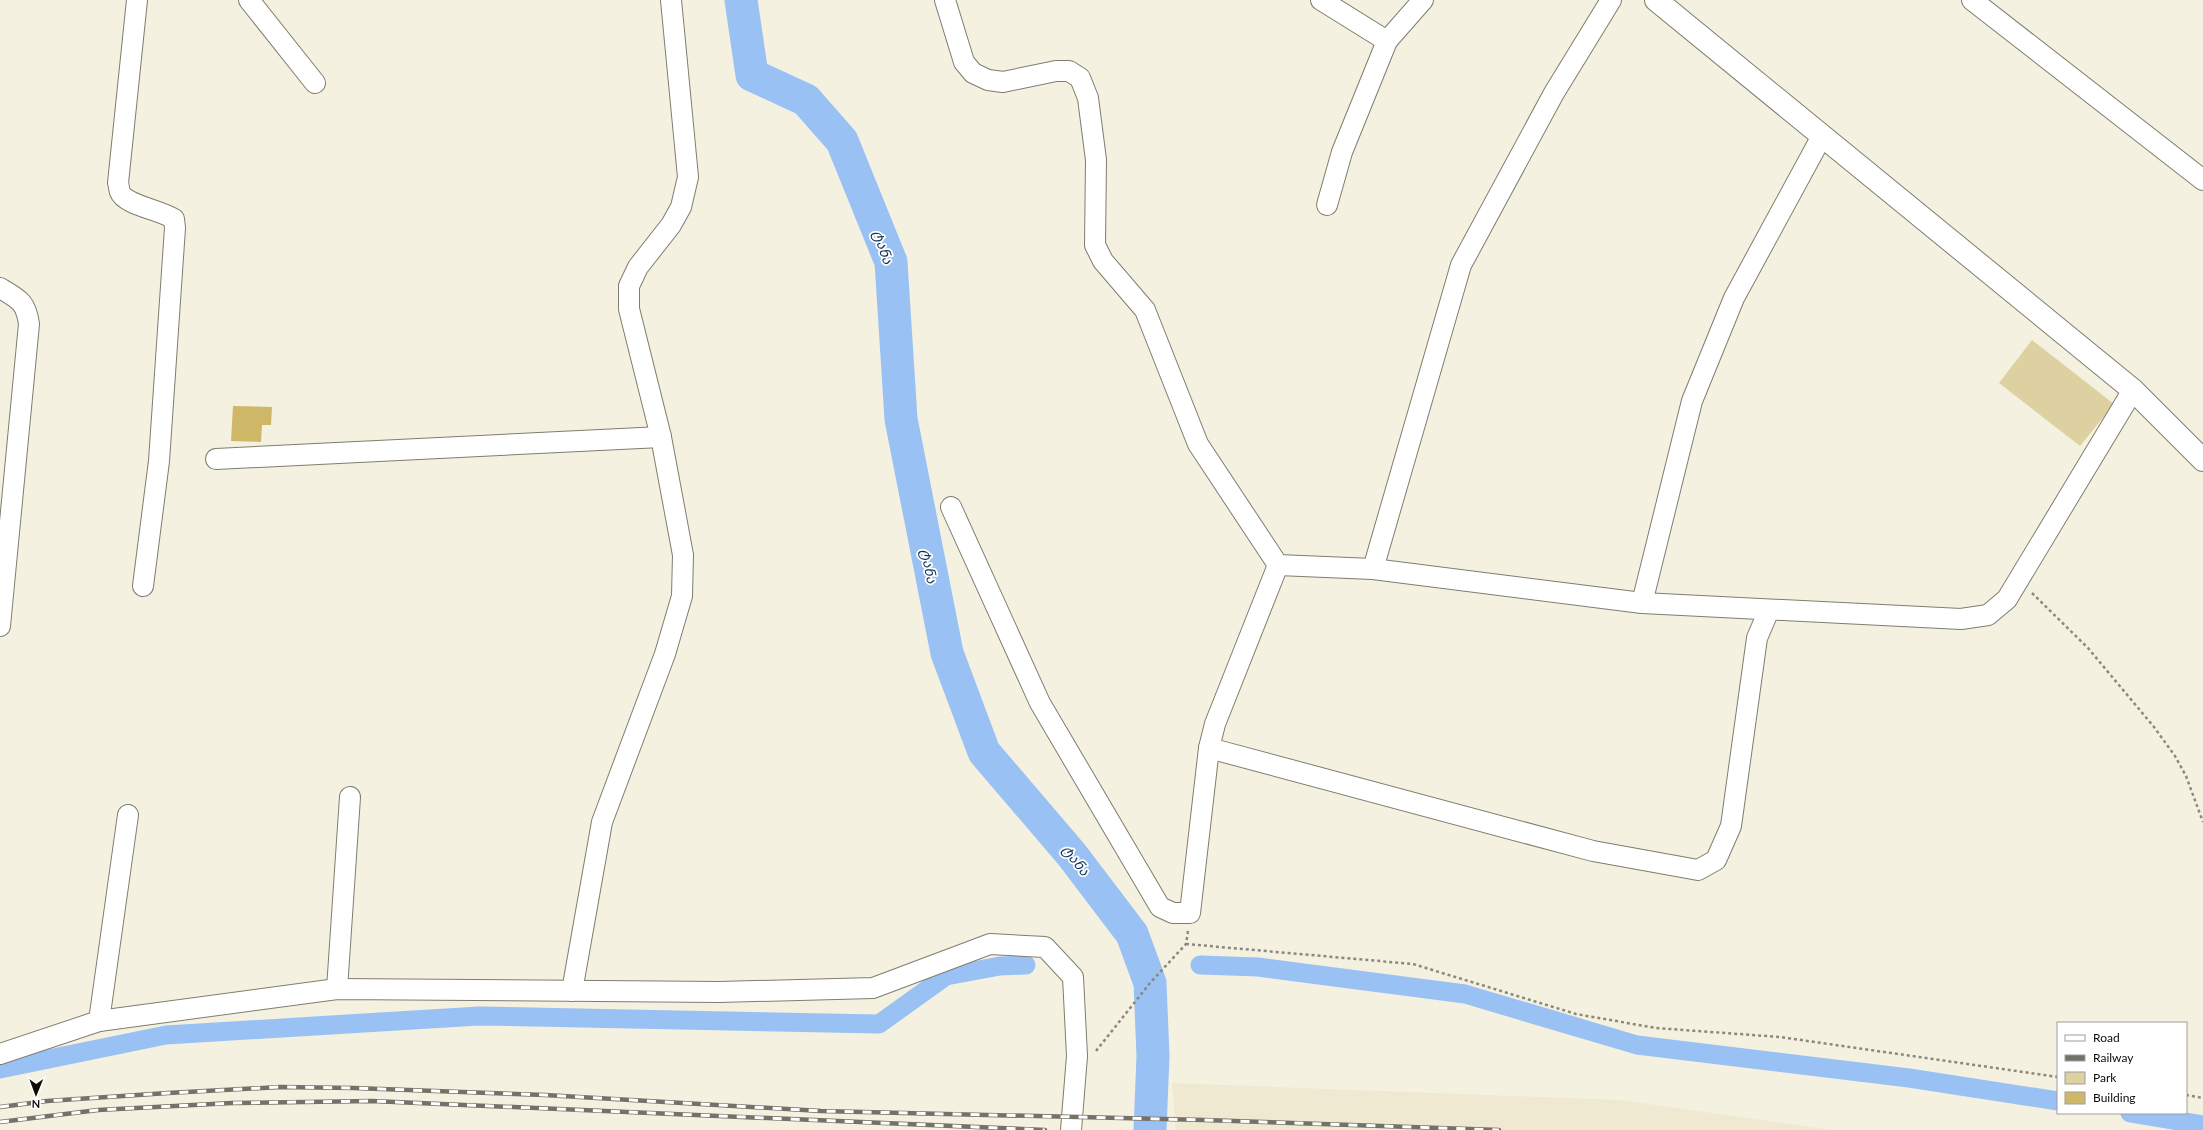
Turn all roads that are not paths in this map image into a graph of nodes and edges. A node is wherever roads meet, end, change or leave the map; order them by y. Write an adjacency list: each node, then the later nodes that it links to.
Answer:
1 (137, 0): 23 (street)
2 (249, 0): 11 (street)
3 (671, 0): 17 (street)
4 (945, 0): 21 (street)
5 (1321, 0): 10 (street)
6 (1423, 0): 10 (street)
7 (1611, 0): 22 (street)
8 (1656, 0): 12 (main road)
9 (1972, 0): 13 (street)
10 (1387, 41): 14 (street)
11 (316, 83)
12 (1822, 136): 16 (main road); 24 (street)
13 (2203, 180)
14 (1327, 205)
15 (0, 288): 26 (street)
16 (2133, 390): 19 (main road); 25 (street)
17 (661, 437): 18 (street); 31 (street)
18 (216, 459)
19 (2203, 460)
20 (951, 507): 27 (street)
21 (1278, 566): 22 (street); 27 (street)
22 (1372, 569): 24 (street)
23 (143, 586)
24 (1642, 604): 25 (street)
25 (1769, 610): 27 (street)
26 (0, 626)
27 (1209, 748)
28 (350, 797): 30 (street)
29 (128, 815): 32 (street)
30 (337, 989): 31 (street); 32 (street)
31 (572, 991): 34 (street)
32 (100, 1021): 33 (street)
33 (0, 1054)
34 (1071, 1130)

